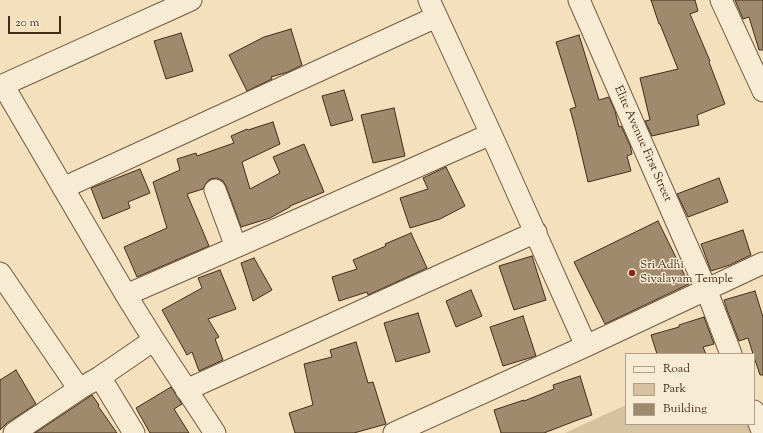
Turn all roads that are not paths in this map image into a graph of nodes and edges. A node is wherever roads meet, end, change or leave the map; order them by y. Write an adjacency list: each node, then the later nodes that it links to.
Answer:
1 (191, 0): 7 (street)
2 (579, 0): 13 (street, Elite Avenue First Street)
3 (722, 0): 5 (street)
4 (432, 9): 6 (street); 7 (street)
5 (763, 91)
6 (491, 134): 9 (street); 10 (street)
7 (63, 188): 14 (street)
8 (215, 190): 10 (street)
9 (536, 232): 16 (street); 20 (street)
10 (236, 247): 14 (street)
11 (763, 263): 13 (street)
12 (0, 273): 19 (street)
13 (706, 289): 16 (street); 17 (street, Elite Avenue First Street)
14 (126, 295): 15 (street)
15 (154, 340): 18 (street); 20 (street)
16 (586, 346): 25 (street)
17 (732, 353)
18 (100, 377): 19 (street); 23 (street)
19 (79, 389): 22 (street)
20 (186, 390): 24 (street)
21 (755, 413): 26 (street)
22 (24, 430)
23 (134, 433)
24 (215, 433)
25 (394, 433)
26 (763, 433)

